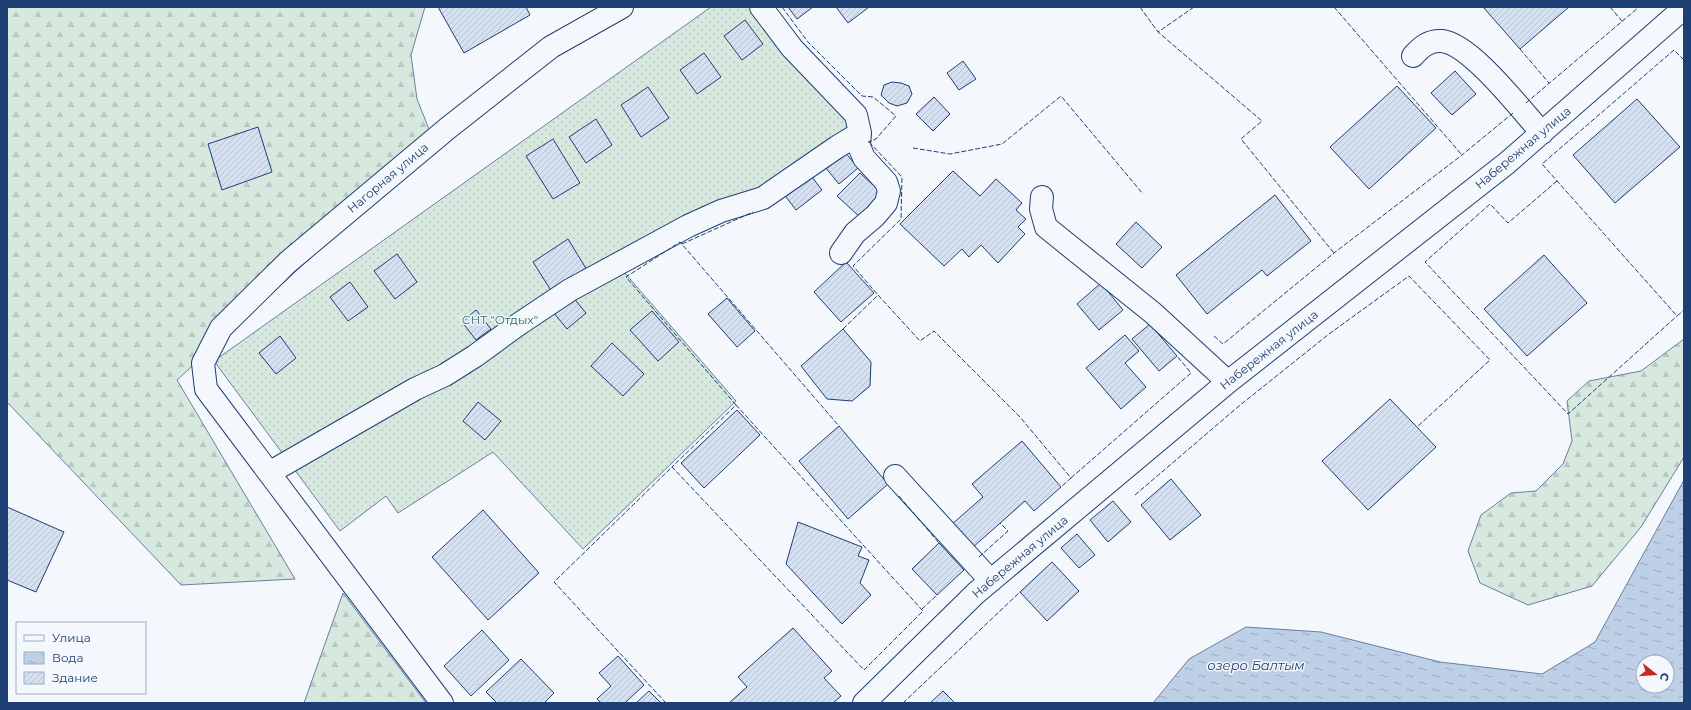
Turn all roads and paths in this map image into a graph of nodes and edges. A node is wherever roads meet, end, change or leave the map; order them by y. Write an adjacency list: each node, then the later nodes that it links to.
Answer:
1 (622, 7): 10 (street, Нагорная улица)
2 (761, 7): 5 (street)
3 (1684, 8): 6 (street, Набережная улица)
4 (1413, 56): 6 (street)
5 (860, 133): 8 (street); 10 (street)
6 (1542, 133): 9 (street, Набережная улица)
7 (1042, 197): 9 (street)
8 (841, 253)
9 (1228, 382): 12 (street, Набережная улица)
10 (270, 473): 13 (street)
11 (895, 476): 12 (street)
12 (990, 581): 14 (street, Набережная улица)
13 (442, 703)
14 (864, 703)

